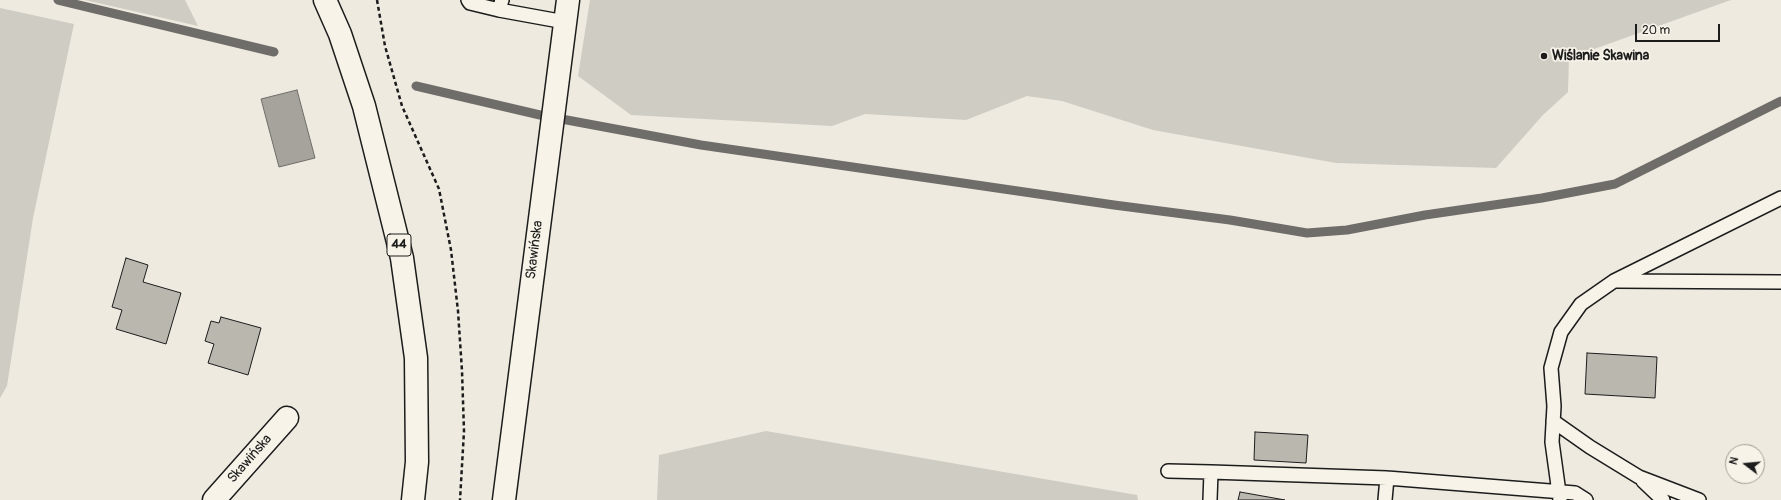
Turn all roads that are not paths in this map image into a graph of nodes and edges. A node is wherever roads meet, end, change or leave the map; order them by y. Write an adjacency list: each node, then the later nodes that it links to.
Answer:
1 (325, 0): 17 (street, 44)
2 (468, 0): 4 (lane)
3 (568, 0): 5 (street, Skawińska)
4 (500, 5): 5 (lane)
5 (565, 22): 18 (street, Skawińska)
6 (1781, 198): 7 (lane)
7 (1614, 281): 8 (lane); 10 (lane)
8 (1781, 282)
9 (287, 418): 16 (street, Skawińska)
10 (1554, 421): 13 (lane); 15 (lane)
11 (1168, 471): 12 (lane)
12 (1211, 472): 14 (lane); 19 (lane)
13 (1639, 477): 22 (lane); 23 (lane)
14 (1387, 478): 15 (lane); 20 (lane)
15 (1560, 496): 21 (lane)
16 (214, 500)
17 (413, 500)
18 (504, 500)
19 (1210, 500)
20 (1385, 500)
21 (1586, 500)
22 (1663, 500)
23 (1698, 500)

